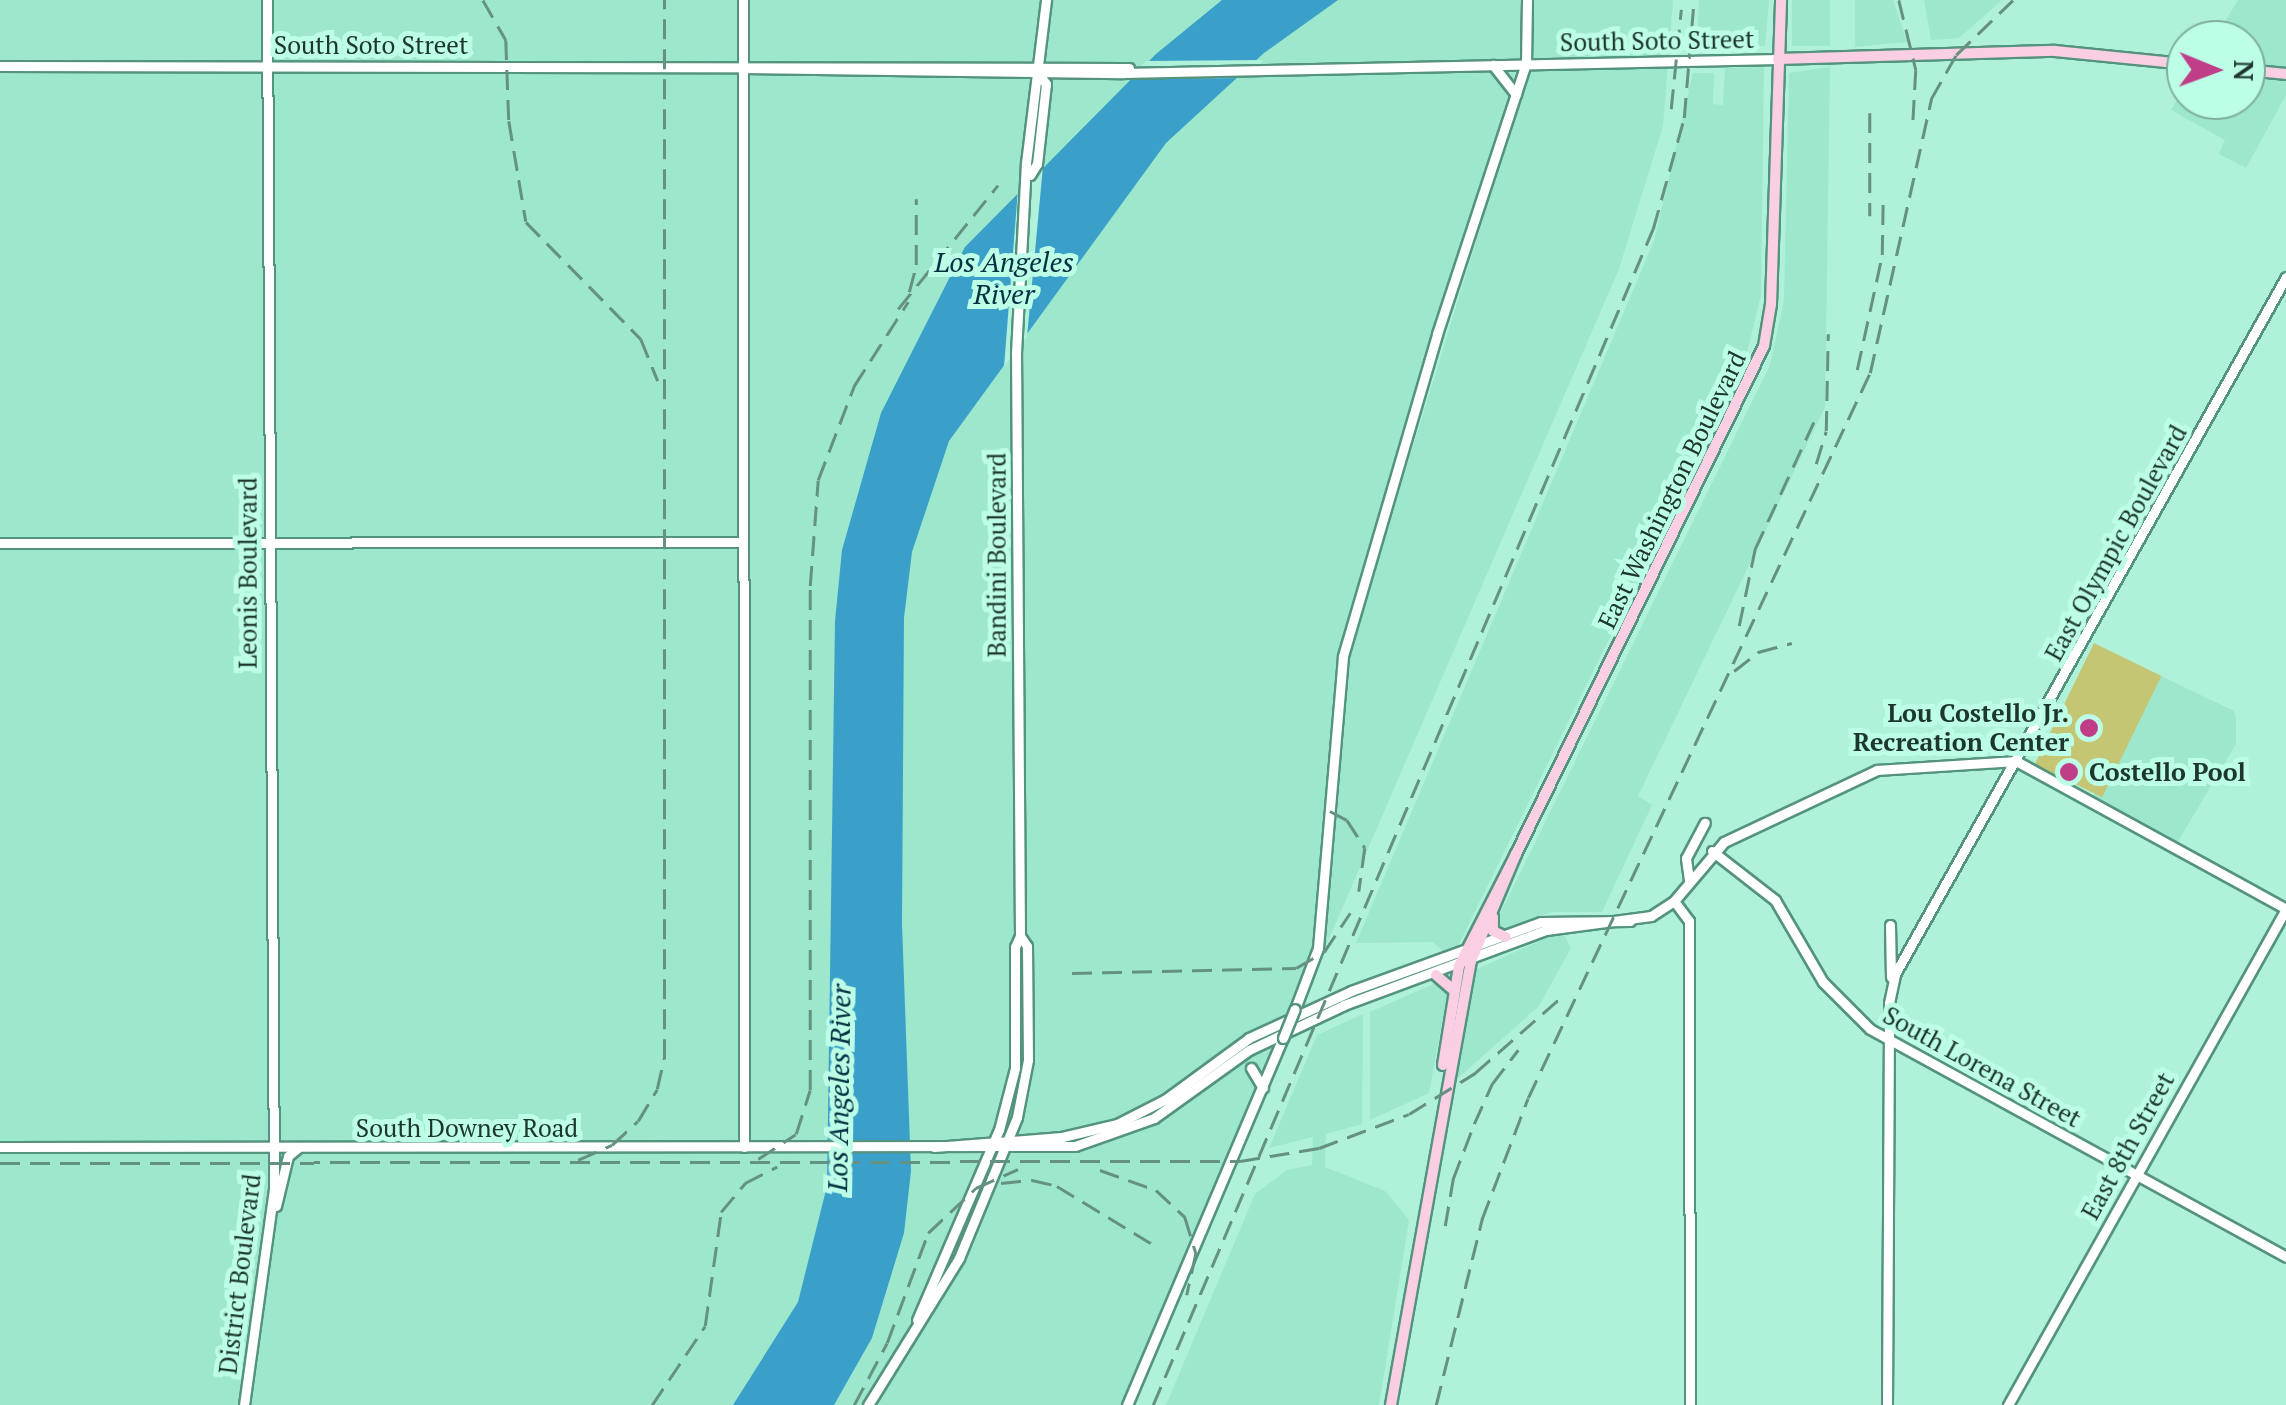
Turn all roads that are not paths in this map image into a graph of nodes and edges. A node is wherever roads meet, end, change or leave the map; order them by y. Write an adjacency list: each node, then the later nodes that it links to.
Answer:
1 (267, 0): 9 (main road, Leonis Boulevard)
2 (742, 0): 12 (main road)
3 (1046, 0): 13 (main road, Bandini Boulevard)
4 (1527, 0): 8 (main road)
5 (1780, 0): 6 (main road, East Washington Boulevard)
6 (1778, 59): 7 (main road, South Soto Street); 8 (main road, South Soto Street); 22 (main road, East Washington Boulevard)
7 (2166, 62)
8 (1526, 64): 11 (main road, South Soto Street); 14 (main road)
9 (266, 65): 10 (main road, South Soto Street); 12 (main road, South Soto Street); 17 (main road, Leonis Boulevard)
10 (0, 66)
11 (1493, 66): 13 (main road, South Soto Street); 14 (main road)
12 (743, 68): 13 (main road, South Soto Street); 18 (main road)
13 (1041, 70): 38 (main road, Bandini Boulevard)
14 (1516, 94): 37 (main road, bridge)
15 (2286, 277): 19 (main road, East Olympic Boulevard)
16 (0, 542): 17 (main road)
17 (268, 542): 18 (main road); 41 (main road, Leonis Boulevard)
18 (743, 542): 39 (main road)
19 (2016, 761): 21 (main road); 25 (main road); 33 (main road, East Olympic Boulevard)
20 (1706, 823): 23 (main road)
21 (1712, 852): 23 (main road); 35 (main road, South Lorena Street)
22 (1516, 854): 26 (main road, East Washington Boulevard); 31 (main road, East Washington Boulevard)
23 (1689, 880): 24 (main road)
24 (1674, 901): 27 (main road); 55 (main road)
25 (2286, 909): 46 (main road, East 8th Street)
26 (1494, 911): 29 (main road); 30 (main road, East Washington Boulevard)
27 (1630, 921): 29 (main road); 31 (main road)
28 (1890, 925): 33 (main road)
29 (1506, 936): 30 (main road)
30 (1476, 950): 31 (main road, East Washington Boulevard)
31 (1464, 961): 32 (main road, South Downey Road); 34 (main road, East Washington Boulevard); 38 (main road, South Downey Road); 49 (main road, East Washington Boulevard)
32 (1436, 974): 34 (main road); 38 (main road, South Downey Road)
33 (1891, 986): 35 (main road, East Olympic Boulevard)
34 (1454, 992): 49 (main road, East Washington Boulevard)
35 (1889, 1039): 46 (main road, South Lorena Street); 56 (main road, East Olympic Boulevard)
36 (1251, 1068): 37 (main road)
37 (1263, 1088): 53 (main road)
38 (999, 1144): 42 (main road, South Downey Road); 44 (main road, South Downey Road); 45 (main road, Bandini Boulevard); 50 (main road, Bandini Boulevard)
39 (744, 1146): 42 (main road, South Downey Road); 43 (main road, South Downey Road)
40 (0, 1147): 41 (main road, South Downey Road)
41 (270, 1147): 43 (main road, South Downey Road); 47 (main road, District Boulevard)
42 (934, 1147): 44 (main road, South Downey Road)
43 (299, 1148): 47 (main road)
44 (969, 1149): 45 (main road)
45 (986, 1163): 50 (main road, Bandini Boulevard)
46 (2134, 1175): 48 (main road, South Lorena Street); 57 (main road, East 8th Street)
47 (272, 1212): 51 (main road, District Boulevard)
48 (2286, 1256)
49 (1414, 1263): 54 (main road, East Washington Boulevard)
50 (917, 1320): 52 (main road, Bandini Boulevard)
51 (244, 1405)
52 (868, 1405)
53 (1128, 1405)
54 (1391, 1405)
55 (1690, 1405)
56 (1887, 1405)
57 (2008, 1405)

